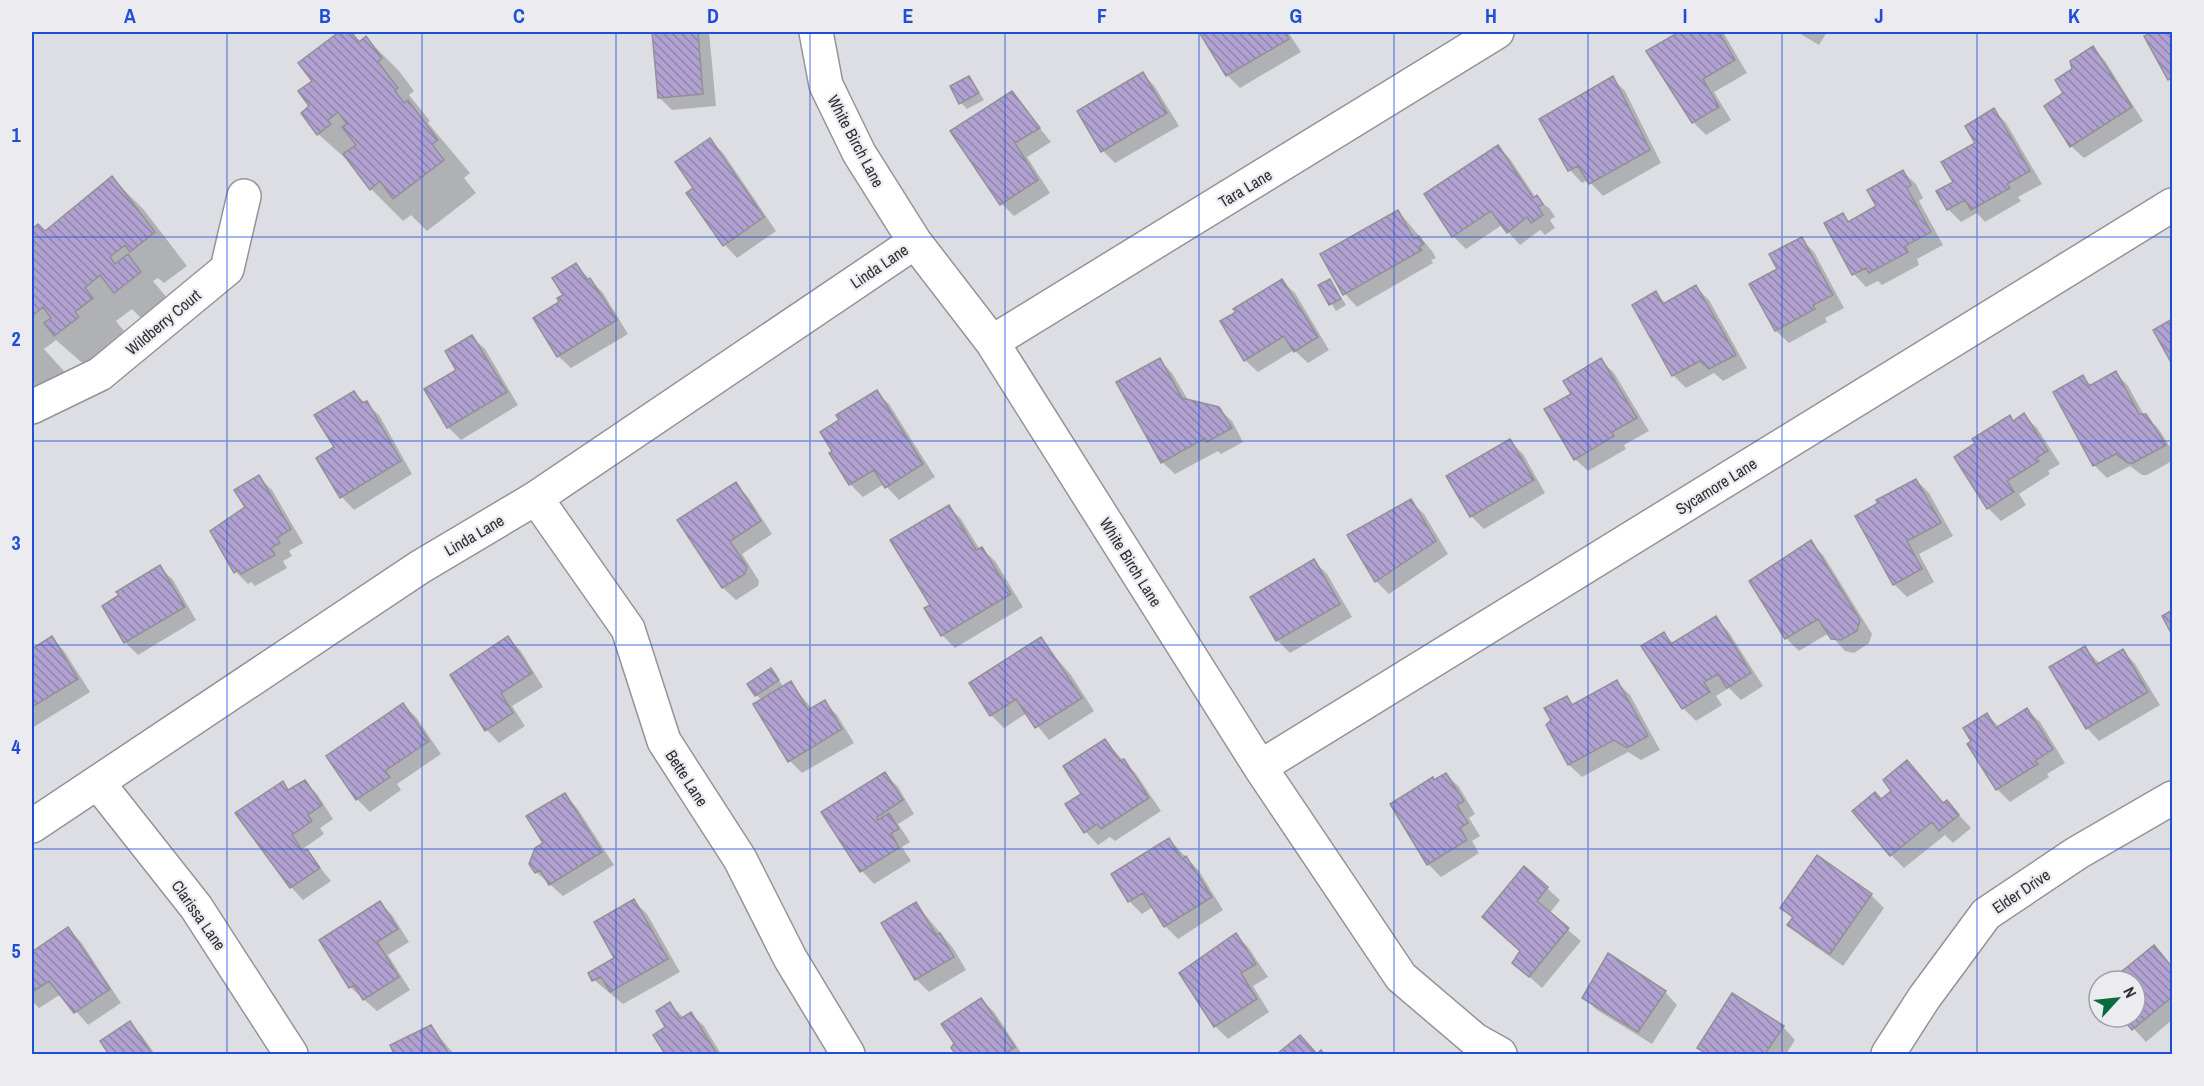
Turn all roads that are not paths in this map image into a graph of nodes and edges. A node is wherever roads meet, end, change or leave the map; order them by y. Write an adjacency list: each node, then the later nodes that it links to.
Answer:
1 (816, 32): 5 (street, White Birch Lane)
2 (1497, 32): 6 (street, Tara Lane)
3 (244, 196): 7 (street, Wildberry Court)
4 (2172, 205): 9 (street, Sycamore Lane)
5 (915, 242): 6 (street, White Birch Lane); 8 (street, Linda Lane)
6 (992, 342): 9 (street, White Birch Lane)
7 (32, 407)
8 (536, 498): 10 (street, Linda Lane); 14 (street, Bette Lane)
9 (1260, 767): 15 (street, White Birch Lane)
10 (98, 783): 12 (street, Linda Lane); 13 (street, Clarissa Lane)
11 (2172, 798): 16 (street, Elder Drive)
12 (32, 826)
13 (291, 1054)
14 (848, 1054)
15 (1500, 1054)
16 (1888, 1054)

